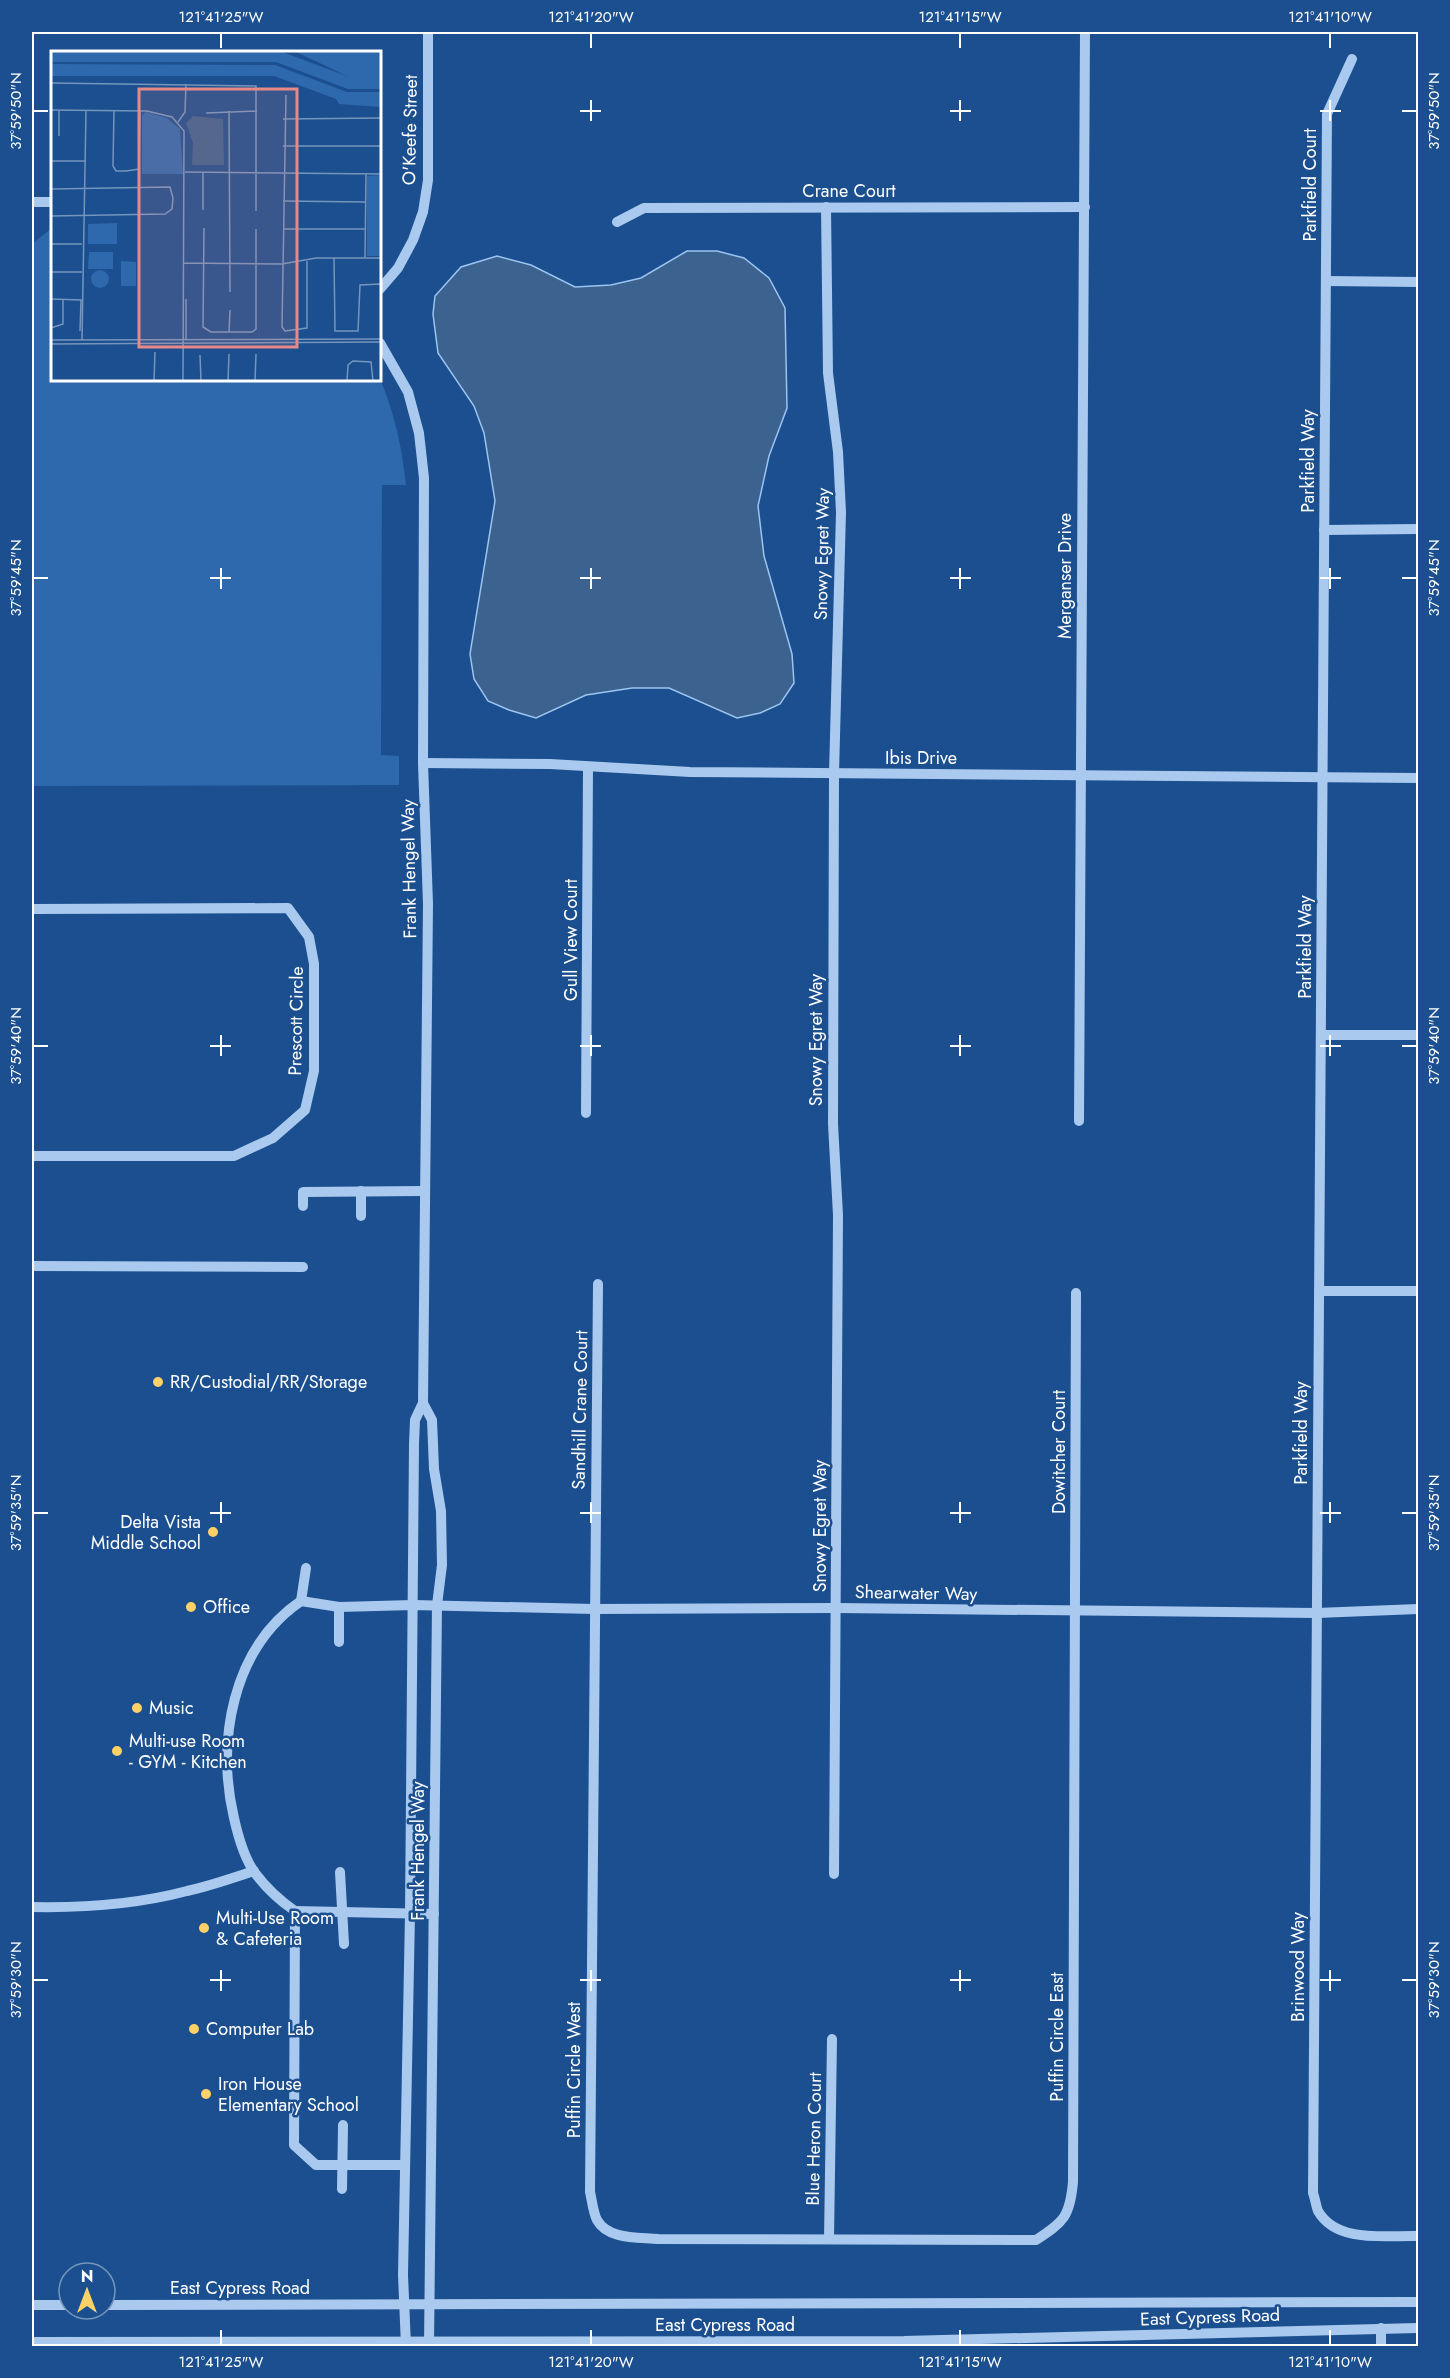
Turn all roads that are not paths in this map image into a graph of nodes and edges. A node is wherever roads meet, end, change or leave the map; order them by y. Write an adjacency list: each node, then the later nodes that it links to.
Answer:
1 (428, 32): 11 (street, O'Keefe Street)
2 (1084, 32): 7 (street, Merganser Drive)
3 (1352, 59): 9 (street, Parkfield Court)
4 (32, 202): 5 (street)
5 (51, 202)
6 (826, 207): 7 (street, Crane Court); 8 (street, Crane Court); 17 (street, Snowy Egret Way)
7 (1084, 207): 18 (street, Merganser Drive)
8 (617, 222)
9 (1326, 281): 10 (street); 14 (street, Parkfield Way)
10 (1419, 282)
11 (381, 288)
12 (381, 345): 15 (street, Frank Hengel Way)
13 (1419, 529): 14 (street)
14 (1324, 530): 19 (street, Parkfield Way)
15 (423, 763): 16 (street, Ibis Drive); 28 (street, Frank Hengel Way)
16 (588, 767): 17 (street, Ibis Drive); 24 (street, Gull View Court)
17 (834, 774): 18 (street, Ibis Drive); 43 (street, Snowy Egret Way)
18 (1080, 776): 19 (street, Ibis Drive); 25 (street, Merganser Drive)
19 (1322, 777): 20 (street, Ibis Drive); 22 (street, Parkfield Way)
20 (1419, 778)
21 (32, 909): 26 (street, Prescott Circle)
22 (1321, 1035): 23 (street); 34 (street, Parkfield Way)
23 (1419, 1035)
24 (586, 1113)
25 (1079, 1121)
26 (32, 1156)
27 (361, 1191): 28 (street); 29 (street); 30 (street)
28 (423, 1191): 37 (street, Frank Hengel Way)
29 (303, 1206)
30 (361, 1216)
31 (32, 1266): 32 (street)
32 (303, 1268)
33 (598, 1284): 44 (street, Sandhill Crane Court)
34 (1319, 1291): 35 (street); 47 (street, Parkfield Way)
35 (1419, 1291)
36 (1076, 1293): 46 (street, Dowitcher Court)
37 (423, 1403): 40 (street, Frank Hengel Way); 41 (street, Frank Hengel Way)
38 (306, 1568): 39 (street)
39 (301, 1601): 42 (street, Shearwater Way); 49 (street)
40 (413, 1605): 41 (street, Shearwater Way); 42 (street, Shearwater Way); 55 (street, Frank Hengel Way)
41 (437, 1605): 44 (street, Shearwater Way); 56 (street, Frank Hengel Way)
42 (339, 1607): 48 (street)
43 (836, 1608): 44 (street, Shearwater Way); 46 (street, Shearwater Way); 51 (street, Snowy Egret Way)
44 (594, 1609): 64 (street, Puffin Circle West)
45 (1419, 1609): 47 (street, Shearwater Way)
46 (1075, 1611): 47 (street, Shearwater Way); 64 (street, Puffin Circle East)
47 (1317, 1613): 63 (street, Brinwood Way)
48 (339, 1642)
49 (254, 1872): 52 (street); 53 (street)
50 (340, 1872): 54 (street)
51 (834, 1874)
52 (32, 1907)
53 (295, 1911): 54 (street); 60 (street)
54 (342, 1911): 55 (street); 57 (street)
55 (410, 1914): 56 (street); 61 (street, Frank Hengel Way)
56 (434, 1914): 67 (street, Frank Hengel Way)
57 (344, 1944)
58 (832, 2039): 64 (street, Blue Heron Court)
59 (344, 2125): 60 (street)
60 (343, 2165): 61 (street); 62 (street)
61 (405, 2165): 66 (street, Frank Hengel Way)
62 (342, 2189)
63 (1419, 2235)
64 (830, 2239)
65 (1419, 2302): 67 (street, East Cypress Road)
66 (404, 2304): 67 (street, East Cypress Road); 70 (street, East Cypress Road); 74 (street, Frank Hengel Way)
67 (430, 2304): 75 (street, Frank Hengel Way)
68 (32, 2305): 69 (street)
69 (57, 2305)
70 (117, 2305)
71 (1381, 2328): 72 (street, East Cypress Road); 75 (street, East Cypress Road); 76 (street)
72 (1419, 2328)
73 (32, 2342): 74 (street, East Cypress Road)
74 (406, 2344): 75 (street, East Cypress Road)
75 (429, 2344)
76 (1381, 2346)

